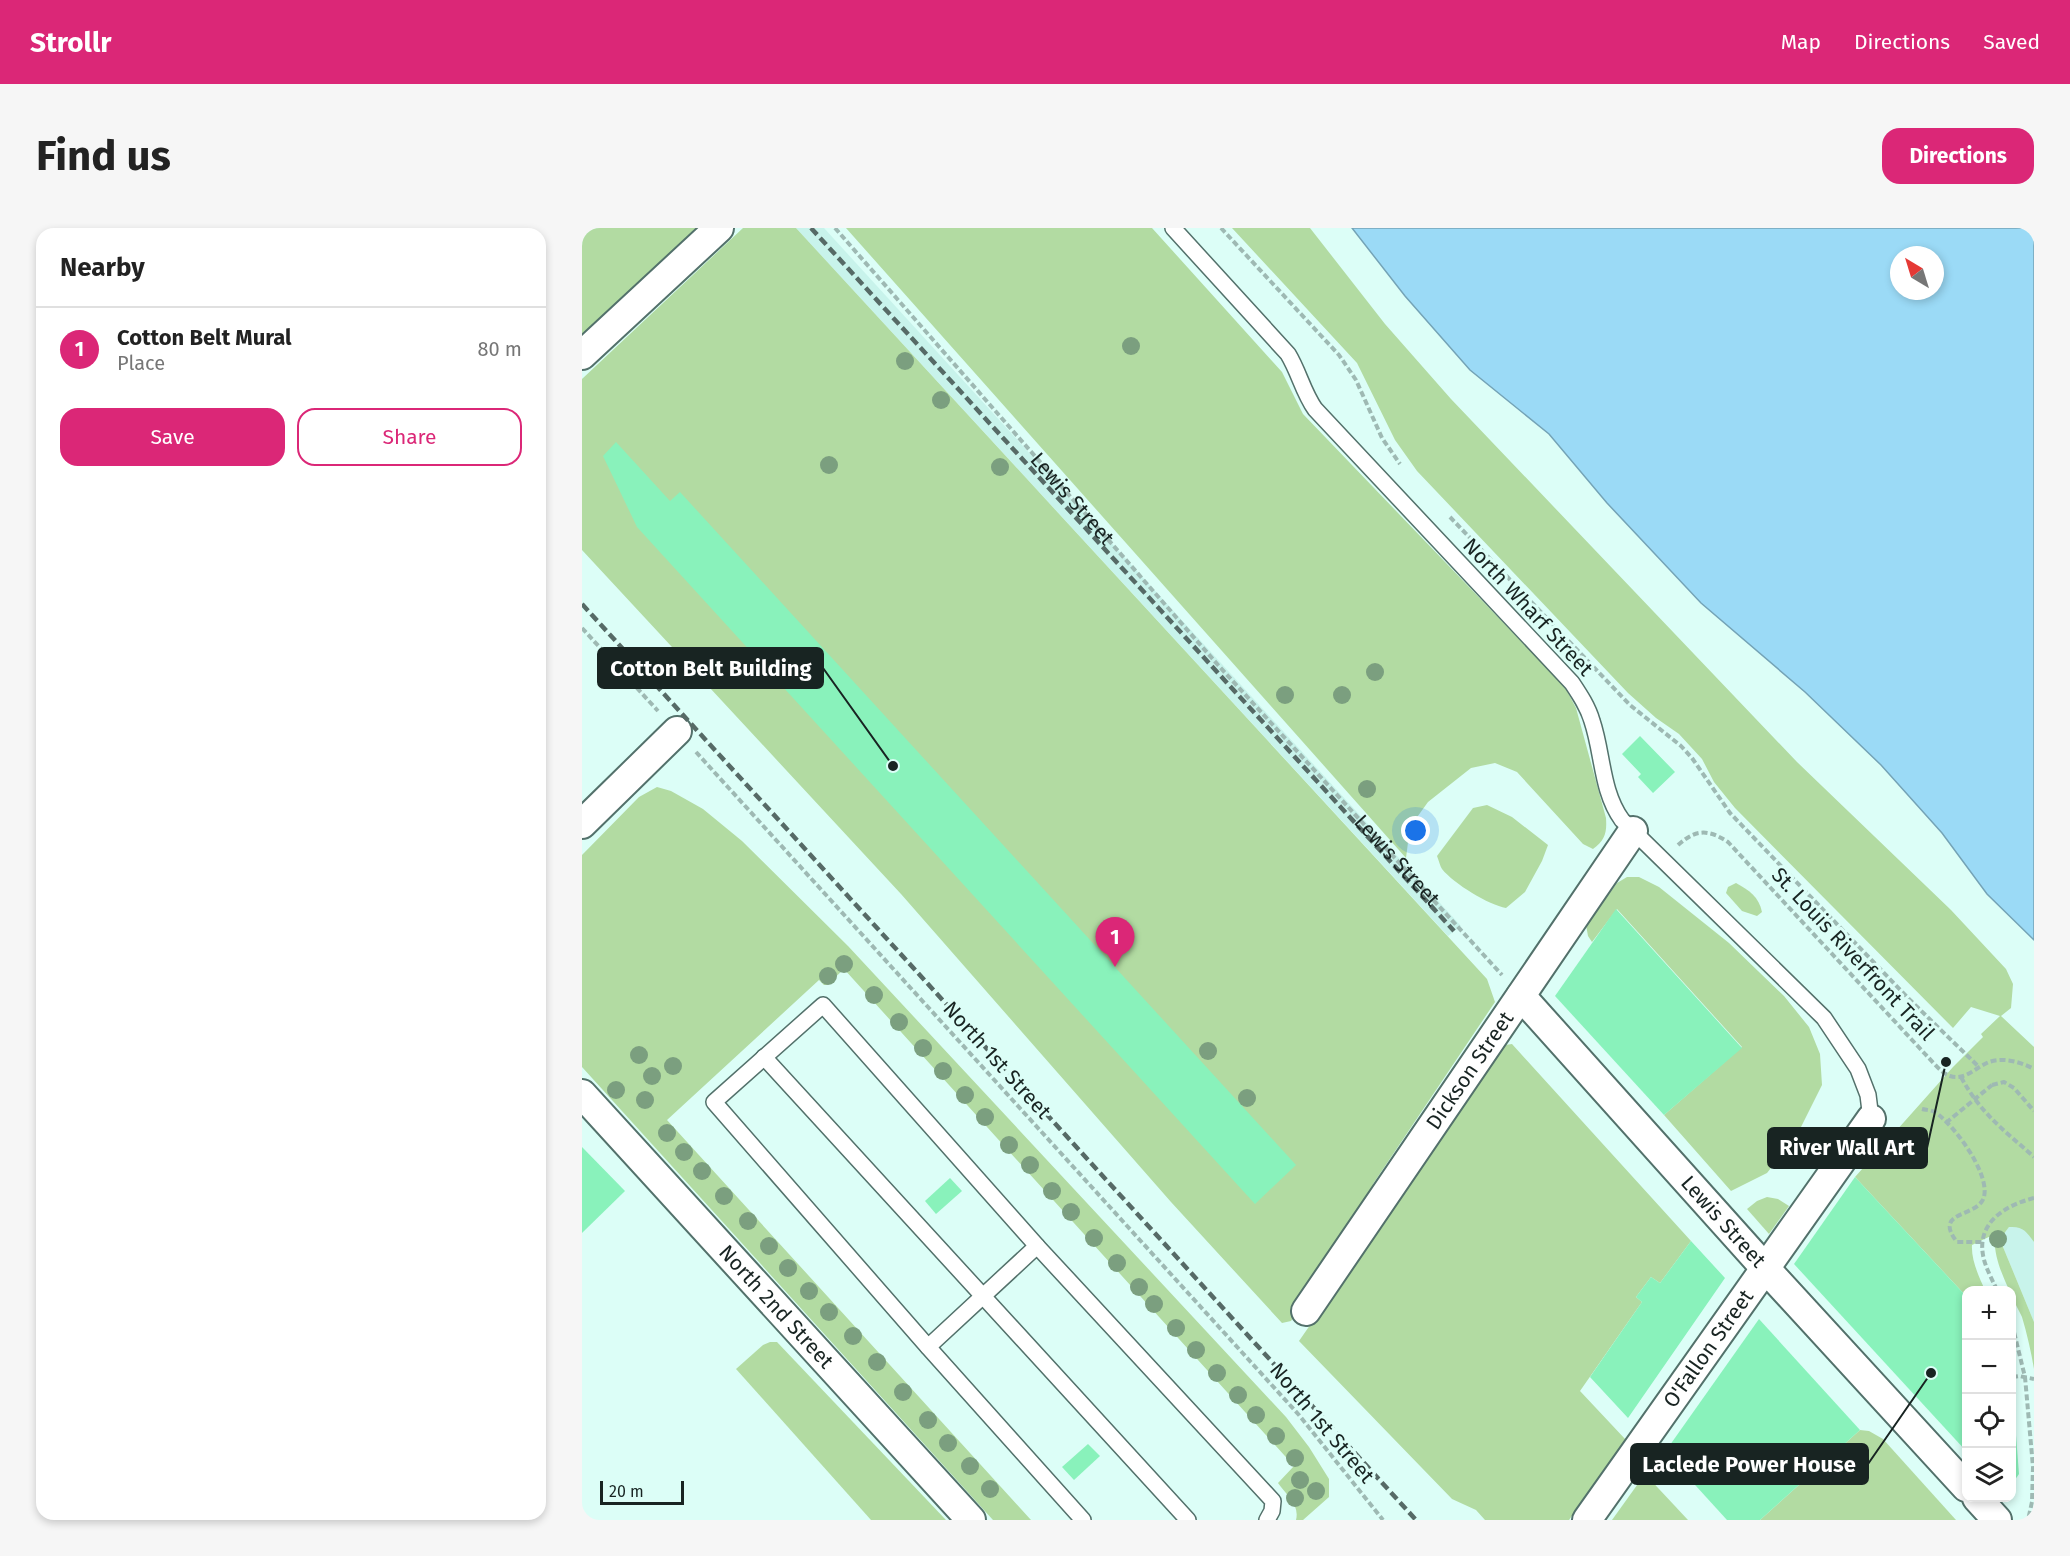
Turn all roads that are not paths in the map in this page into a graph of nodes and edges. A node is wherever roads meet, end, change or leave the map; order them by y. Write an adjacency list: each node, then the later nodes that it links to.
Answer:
1 (719, 228): 3 (street)
2 (1173, 228): 6 (lane, North Wharf Street)
3 (582, 355)
4 (677, 731): 5 (street)
5 (582, 824)
6 (1633, 831): 7 (street, Dickson Street); 10 (lane, North Wharf Street)
7 (1521, 996): 12 (street, Lewis Street); 14 (street, Dickson Street)
8 (764, 1057): 11 (lane); 13 (lane); 15 (lane)
9 (582, 1094): 18 (street, North 2nd Street)
10 (1871, 1119): 12 (street, O'Fallon Street)
11 (1037, 1246): 13 (lane); 21 (lane)
12 (1765, 1268): 16 (street, Lewis Street); 22 (street, O'Fallon Street)
13 (984, 1296): 15 (lane); 20 (lane)
14 (1306, 1311)
15 (928, 1347): 19 (lane)
16 (1962, 1482)
17 (1981, 1502): 23 (street)
18 (971, 1520)
19 (1083, 1520)
20 (1188, 1520)
21 (1267, 1520)
22 (1587, 1520)
23 (1997, 1520)

